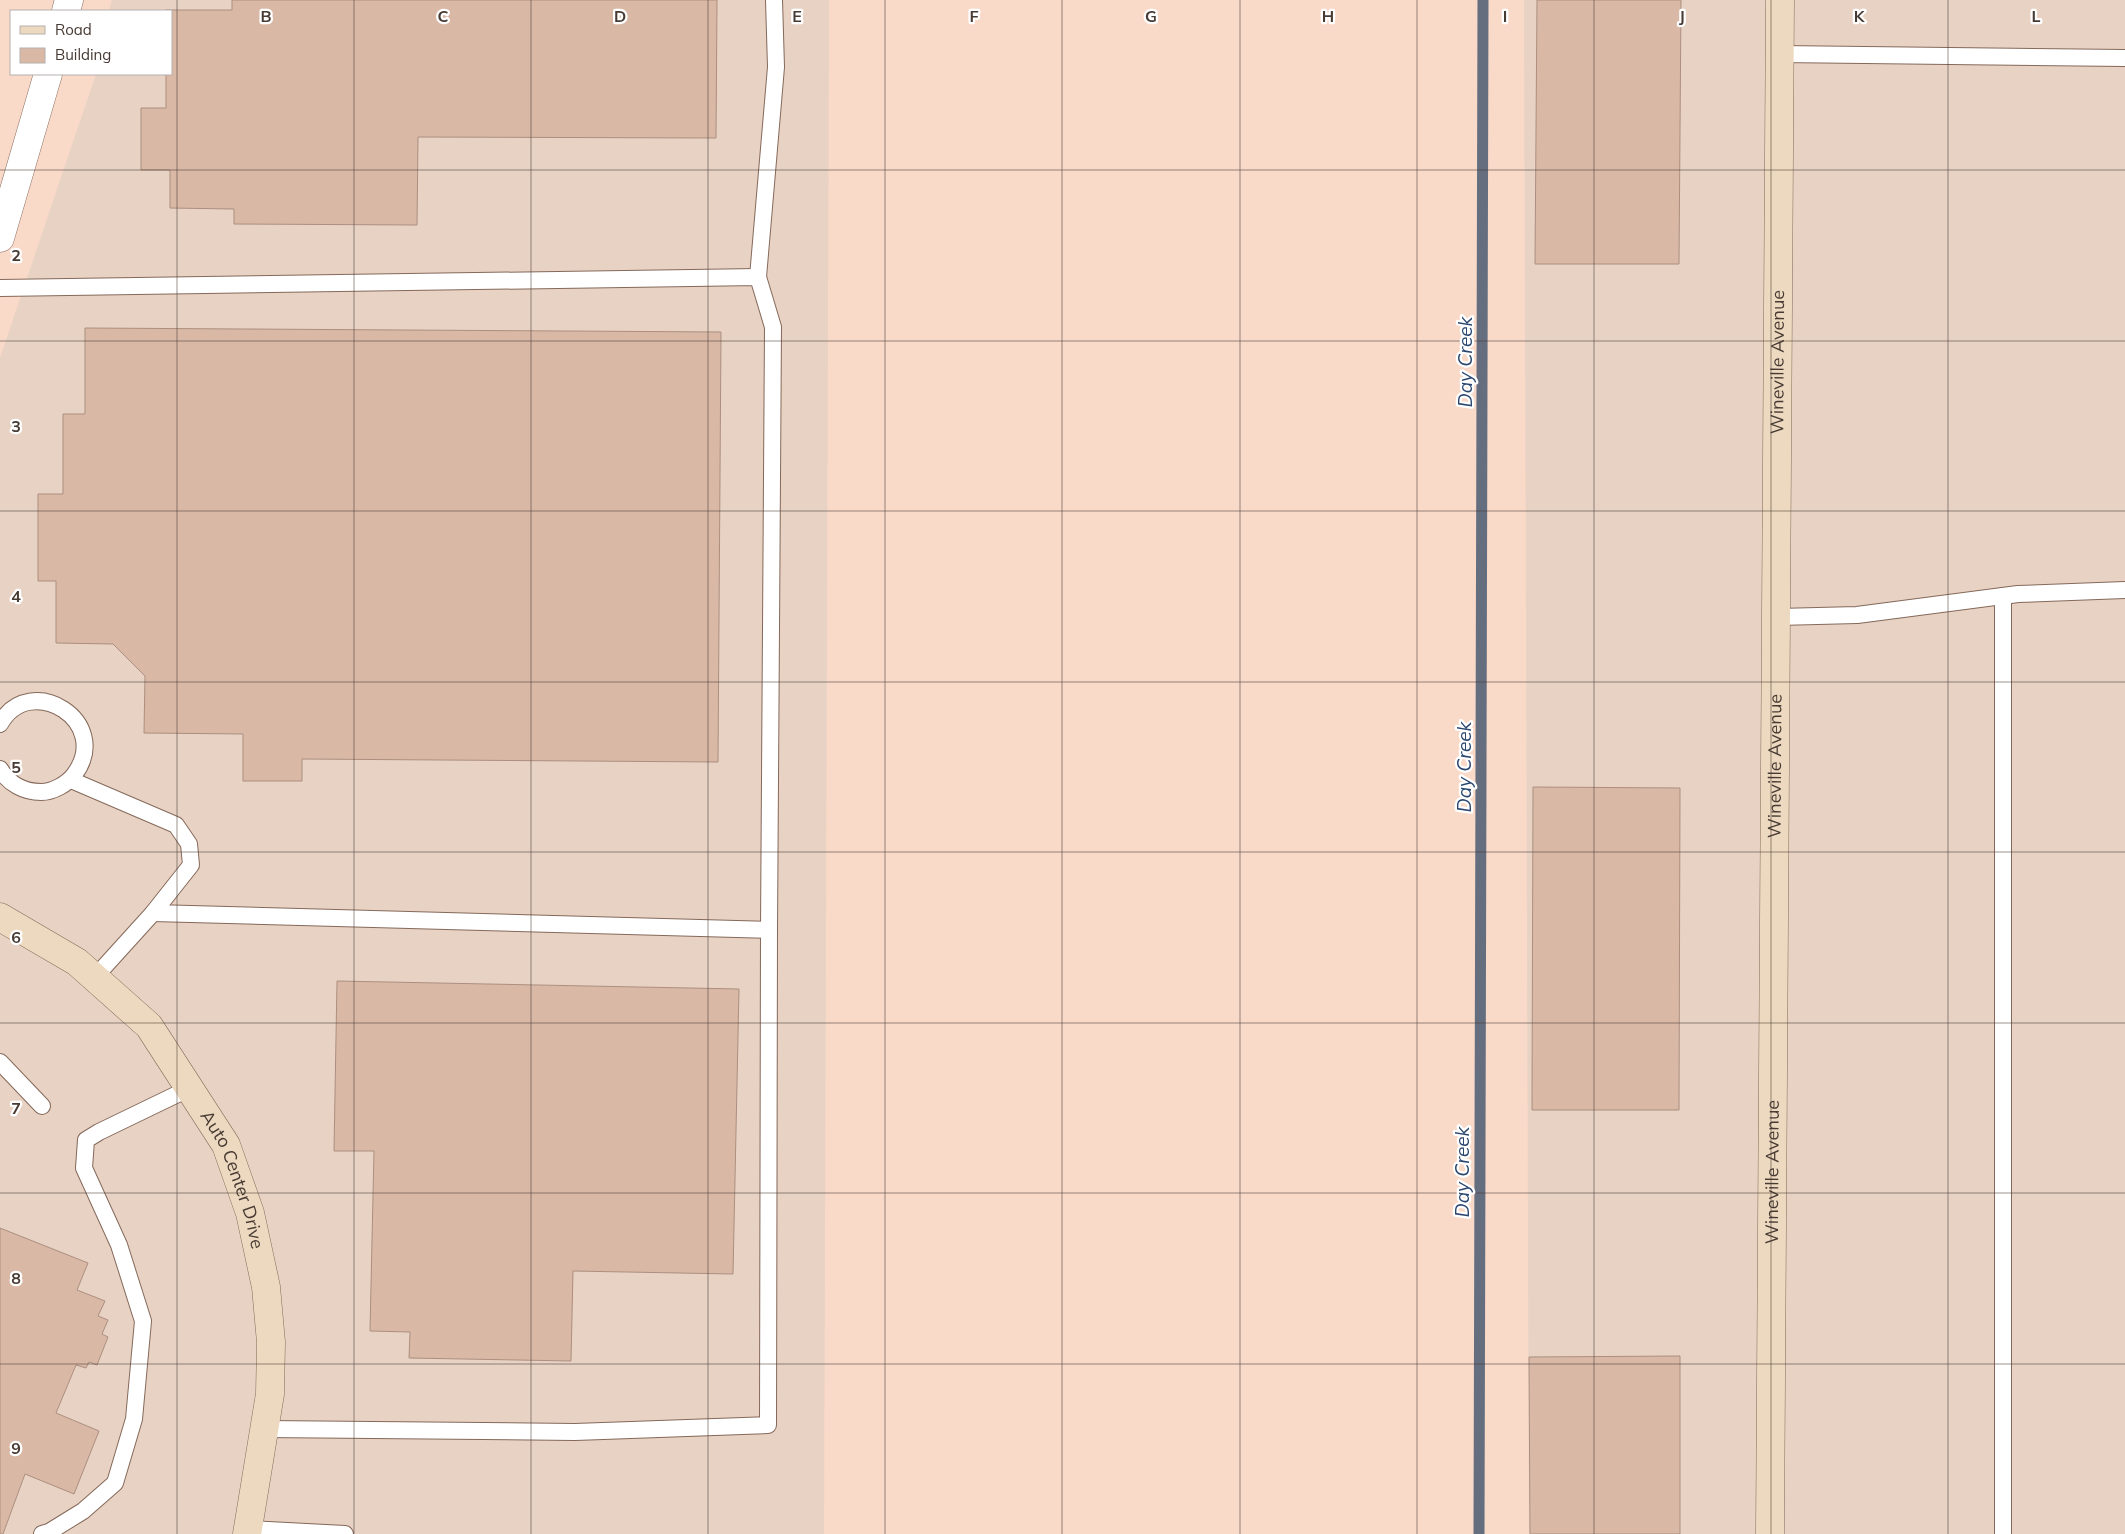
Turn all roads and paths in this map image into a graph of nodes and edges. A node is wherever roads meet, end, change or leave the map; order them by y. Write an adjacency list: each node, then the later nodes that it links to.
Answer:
1 (774, 0): 7 (lane)
2 (1780, 0): 3 (street, Wineville Avenue)
3 (1780, 54): 4 (lane); 11 (street, Wineville Avenue)
4 (2125, 58)
5 (48, 75): 6 (street)
6 (0, 238)
7 (758, 277): 8 (lane); 17 (lane)
8 (0, 288)
9 (2125, 590): 10 (lane)
10 (2003, 596): 11 (lane); 27 (lane)
11 (1776, 617): 26 (street, Wineville Avenue)
12 (0, 724): 14 (lane)
13 (0, 769): 14 (lane)
14 (71, 780): 15 (lane)
15 (153, 913): 17 (lane); 18 (lane)
16 (0, 917): 18 (street, Auto Center Drive)
17 (768, 930): 22 (lane)
18 (94, 977): 20 (street, Auto Center Drive)
19 (0, 1062): 21 (lane)
20 (190, 1088): 22 (street, Auto Center Drive); 24 (lane)
21 (42, 1106)
22 (264, 1429): 23 (street, Auto Center Drive)
23 (247, 1532): 25 (lane)
24 (42, 1534)
25 (345, 1534)
26 (1770, 1534)
27 (2003, 1534)

